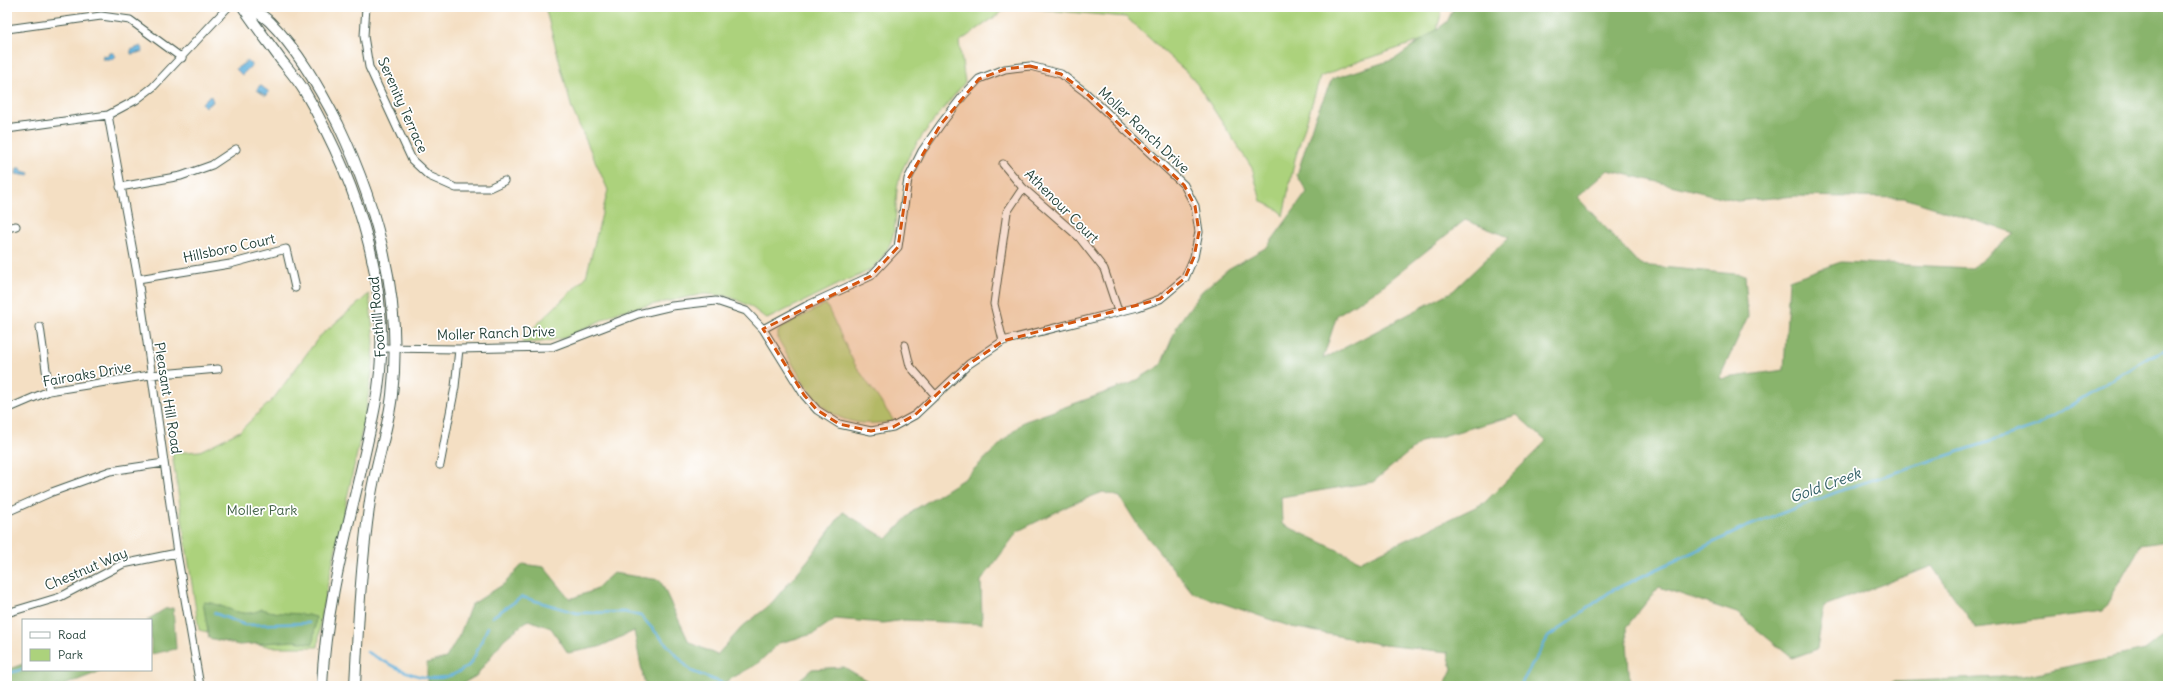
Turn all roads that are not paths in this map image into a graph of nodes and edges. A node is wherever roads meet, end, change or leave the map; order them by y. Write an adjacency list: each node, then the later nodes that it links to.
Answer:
1 (228, 7): 6 (street)
2 (243, 7): 24 (main road, Foothill Road)
3 (249, 7): 23 (main road, Foothill Road)
4 (366, 7): 11 (street, Serenity Terrace)
5 (7, 29): 6 (street)
6 (182, 58): 7 (street)
7 (108, 115): 8 (street); 12 (street, Pleasant Hill Road)
8 (7, 129)
9 (236, 148): 12 (street)
10 (1004, 164): 13 (street, Athenour Court)
11 (504, 181)
12 (120, 187): 16 (street, Pleasant Hill Road)
13 (1023, 188): 18 (street, Athenour Court); 21 (street)
14 (16, 226): 15 (street)
15 (7, 228)
16 (138, 279): 17 (street, Hillsboro Court); 27 (street, Pleasant Hill Road)
17 (295, 288)
18 (1118, 311): 20 (street, Moller Ranch Drive); 21 (street, Moller Ranch Drive)
19 (40, 327): 28 (street)
20 (763, 329): 25 (street, Moller Ranch Drive); 29 (street, Moller Ranch Drive)
21 (1003, 341): 29 (street, Moller Ranch Drive)
22 (905, 345): 29 (street)
23 (395, 347): 24 (street, Moller Ranch Drive); 25 (street, Moller Ranch Drive); 38 (main road, Foothill Road)
24 (381, 348): 37 (main road, Foothill Road)
25 (459, 349): 32 (street)
26 (218, 369): 27 (street, Fairoaks Drive)
27 (150, 375): 28 (street, Fairoaks Drive); 31 (street, Pleasant Hill Road)
28 (49, 391): 30 (street, Fairoaks Drive)
29 (936, 396)
30 (7, 409)
31 (164, 463): 33 (street); 34 (street, Pleasant Hill Road)
32 (440, 465)
33 (7, 512)
34 (177, 553): 35 (street, Chestnut Way); 36 (street, Pleasant Hill Road)
35 (7, 613)
36 (200, 686)
37 (322, 686)
38 (355, 686)

